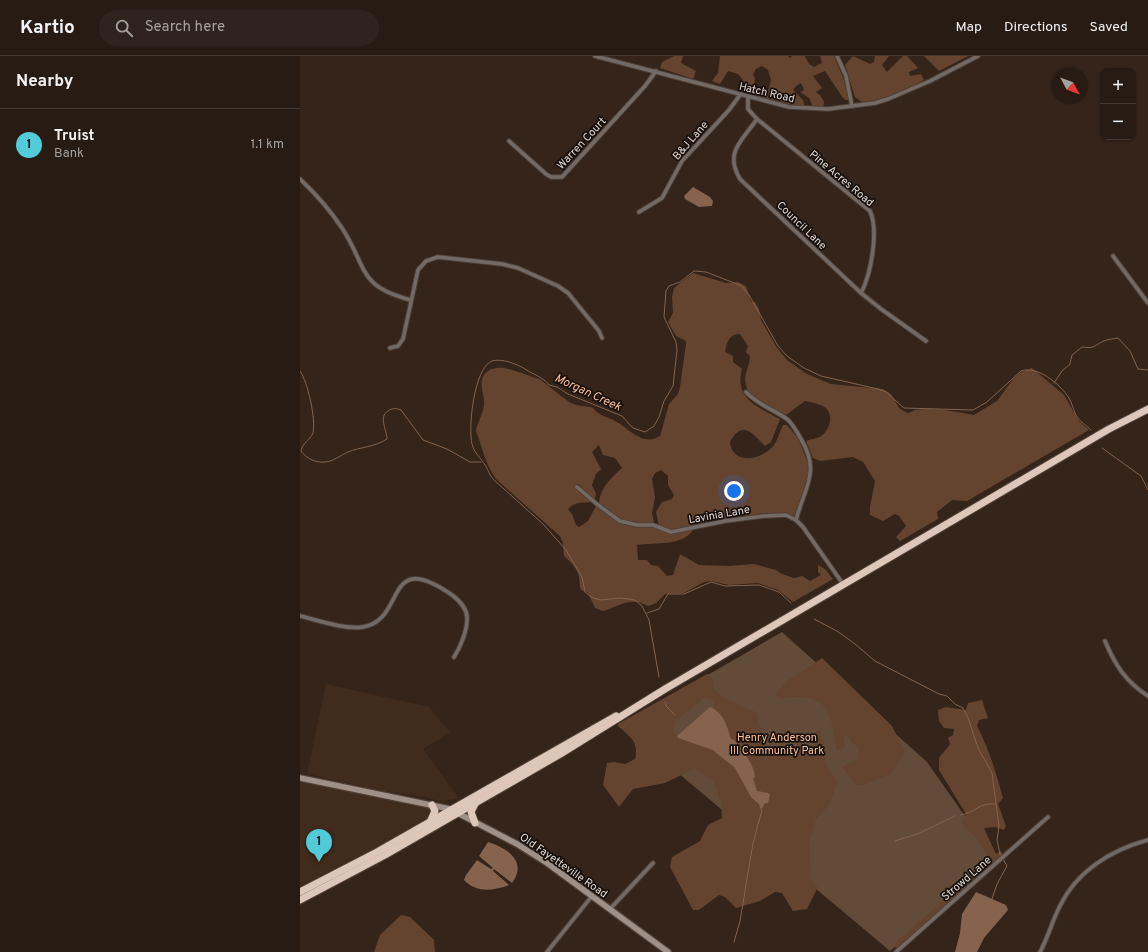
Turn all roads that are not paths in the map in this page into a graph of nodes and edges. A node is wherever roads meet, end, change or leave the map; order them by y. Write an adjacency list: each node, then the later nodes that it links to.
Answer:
1 (595, 56): 4 (street, Hatch Road)
2 (837, 56): 7 (street)
3 (978, 56): 7 (street, Hatch Road)
4 (656, 71): 5 (street, Hatch Road); 9 (street, Warren Court)
5 (740, 95): 6 (street, Hatch Road); 11 (street, B&J Lane)
6 (748, 97): 7 (street, Hatch Road); 8 (street)
7 (852, 106)
8 (757, 119): 13 (street, Pine Acres Road); 13 (street, Council Lane)
9 (509, 141)
10 (300, 179): 14 (street)
11 (639, 212)
12 (1113, 256): 15 (street)
13 (861, 293): 17 (street, Council Lane)
14 (412, 300): 16 (street); 18 (street)
15 (1148, 303)
16 (602, 338)
17 (926, 341)
18 (390, 348)
19 (746, 392): 22 (street)
20 (1148, 409): 23 (highway)
21 (577, 487): 22 (street, Lavinia Lane)
22 (796, 520): 23 (street)
23 (844, 585): 27 (highway)
24 (300, 616): 26 (street)
25 (1105, 641): 28 (street)
26 (454, 657)
27 (665, 689): 30 (highway); 32 (highway)
28 (1148, 696)
29 (300, 778): 31 (street, Old Fayetteville Road)
30 (475, 804): 33 (highway); 36 (highway)
31 (432, 805): 32 (street, Old Fayetteville Road); 35 (highway)
32 (450, 809): 33 (street, Old Fayetteville Road); 35 (highway)
33 (458, 814): 36 (street, Old Fayetteville Road); 41 (highway)
34 (1048, 817): 45 (street, Strowd Lane)
35 (431, 820): 39 (highway)
36 (475, 823): 40 (street, Old Fayetteville Road)
37 (1148, 840): 46 (street)
38 (653, 862): 42 (street)
39 (300, 892)
40 (592, 896): 42 (street, Old Fayetteville Road); 43 (street)
41 (300, 900)
42 (610, 909): 44 (street, Old Fayetteville Road)
43 (547, 952)
44 (668, 952)
45 (896, 952)
46 (1040, 952)

